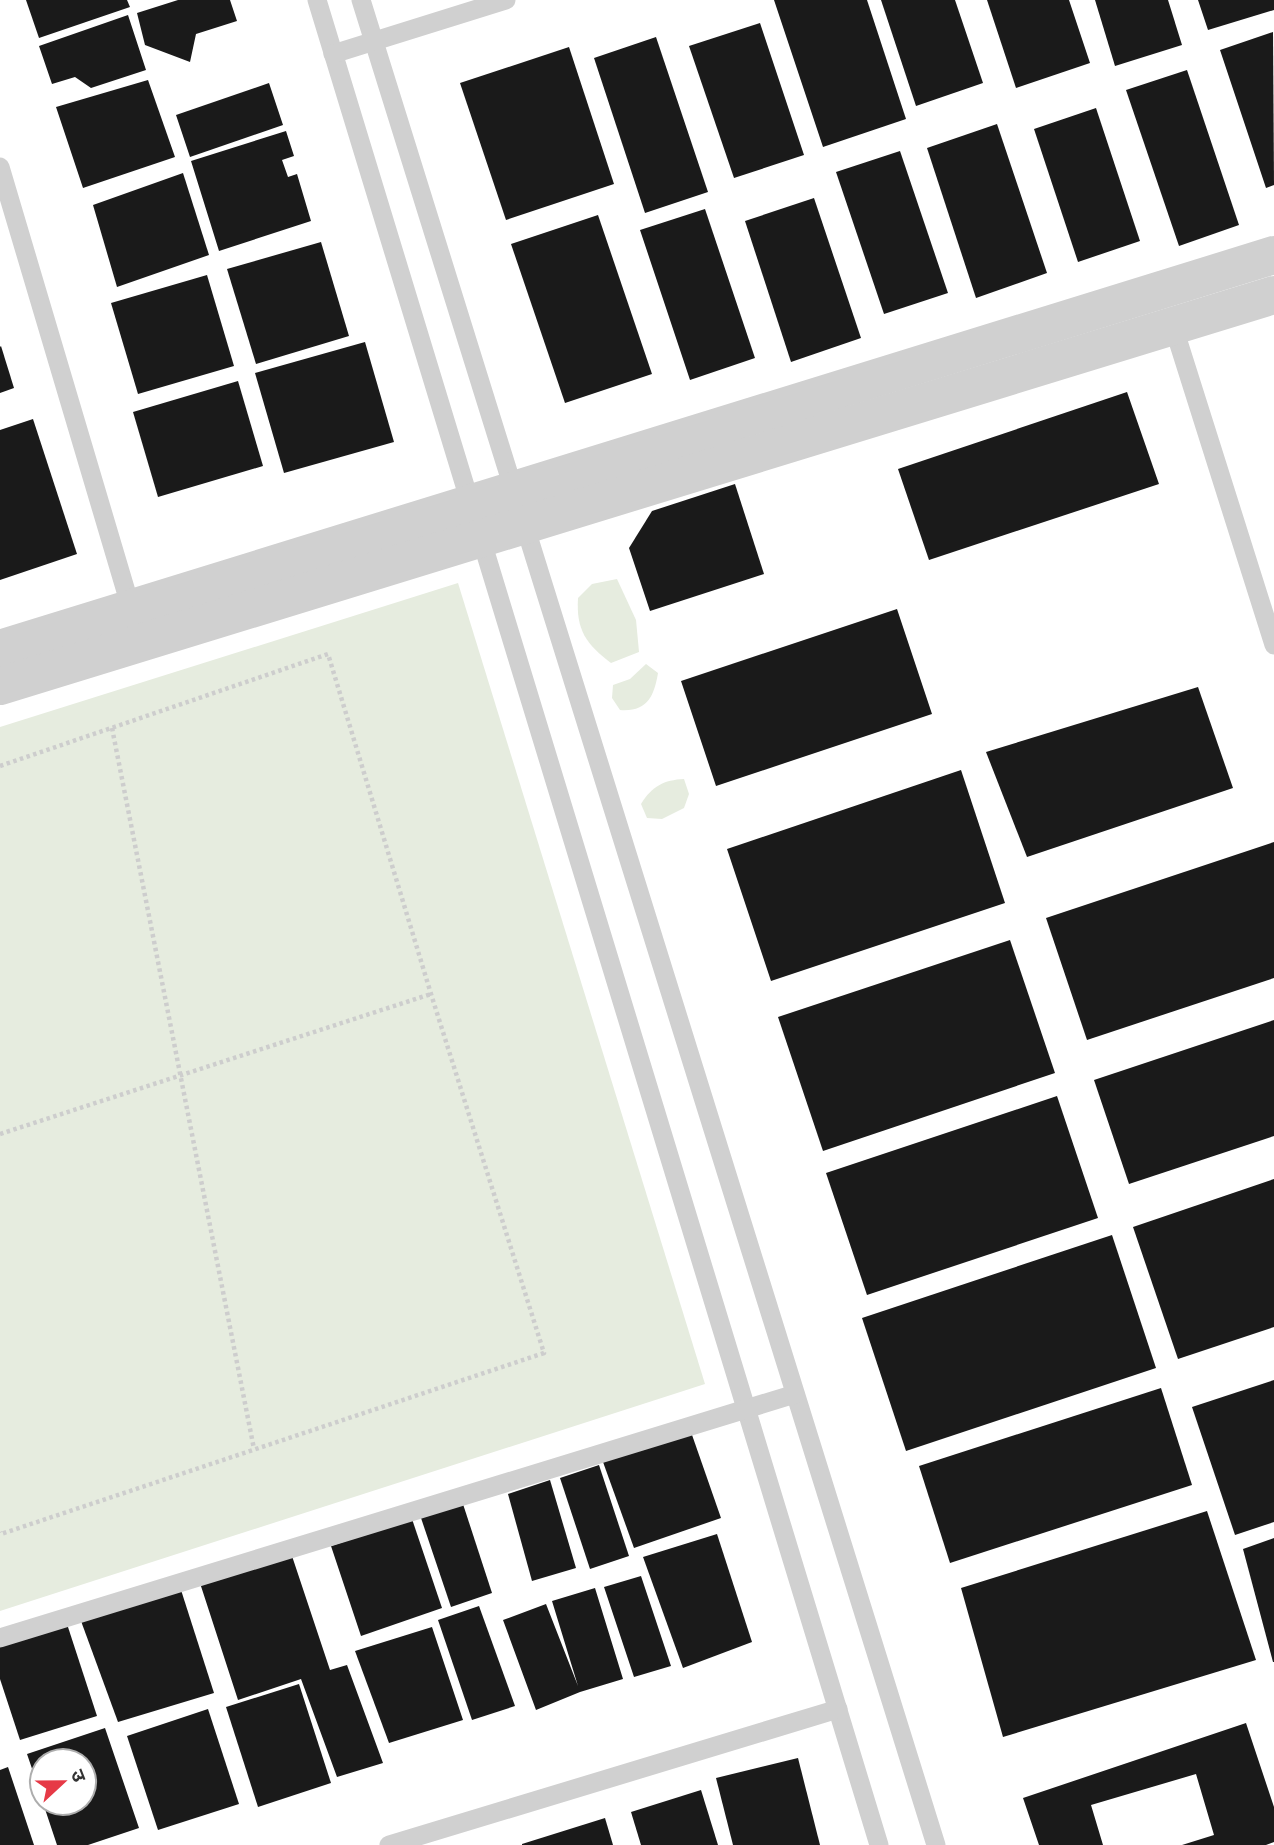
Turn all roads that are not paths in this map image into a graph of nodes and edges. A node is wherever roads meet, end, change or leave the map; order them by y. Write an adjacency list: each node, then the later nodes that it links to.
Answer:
1 (317, 0): 5 (lane)
2 (361, 0): 4 (lane)
3 (506, 0): 4 (lane)
4 (374, 41): 5 (lane); 11 (lane)
5 (333, 54): 12 (lane)
6 (0, 167): 13 (lane)
7 (1274, 254): 8 (street)
8 (1162, 289): 10 (lane); 11 (street)
9 (1274, 295): 10 (street)
10 (1173, 326): 11 (street); 14 (lane)
11 (519, 507): 12 (street); 17 (lane)
12 (476, 520): 13 (street); 18 (lane)
13 (136, 625): 15 (street); 16 (street)
14 (1274, 645)
15 (0, 649)
16 (0, 686)
17 (795, 1394): 18 (lane); 23 (lane)
18 (747, 1409): 19 (lane); 20 (lane)
19 (0, 1638)
20 (838, 1709): 21 (lane); 22 (lane)
21 (389, 1845)
22 (879, 1845)
23 (936, 1845)

